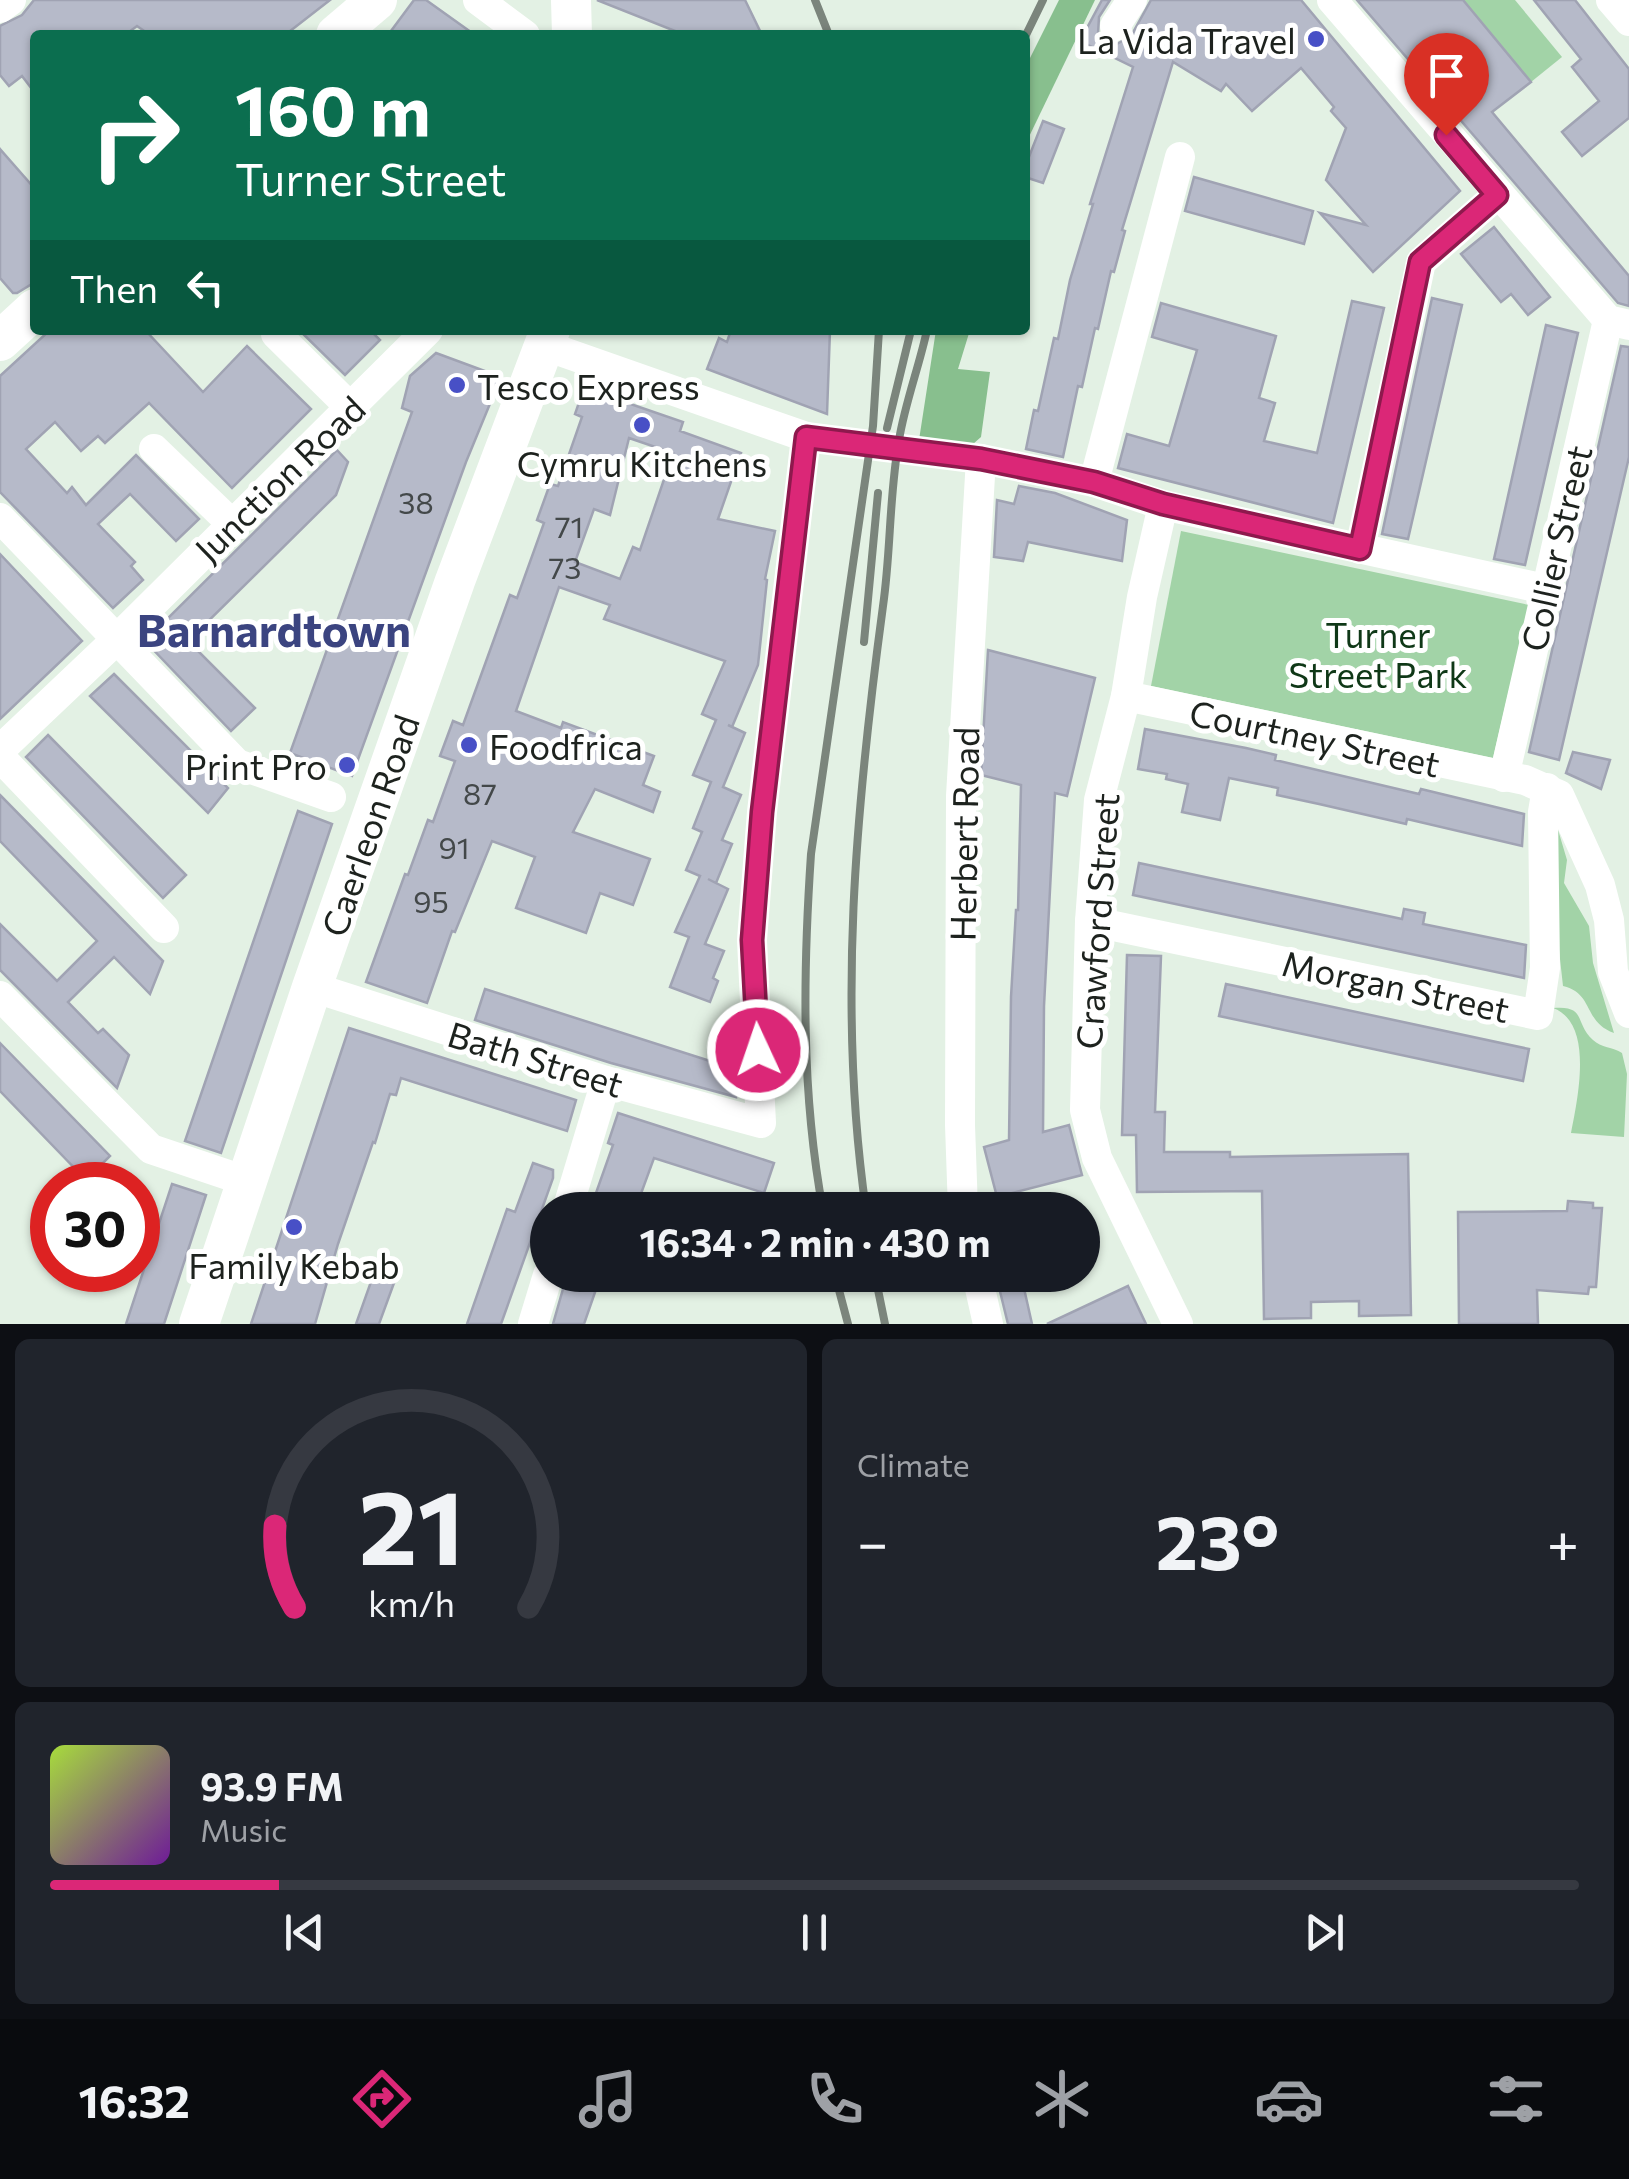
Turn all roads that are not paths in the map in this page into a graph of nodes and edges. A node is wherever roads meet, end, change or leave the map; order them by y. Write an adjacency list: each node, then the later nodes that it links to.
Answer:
1 (10, 0): 8 (street)
2 (378, 0): 11 (main road)
3 (478, 0): 12 (street)
4 (571, 0): 13 (main road)
5 (1132, 0): 10 (street)
6 (1332, 0): 15 (street)
7 (1611, 0): 9 (street)
8 (0, 8)
9 (1629, 22)
10 (1115, 26)
11 (342, 30)
12 (518, 30)
13 (572, 30)
14 (1180, 157): 24 (street)
15 (1497, 195): 16 (street); 28 (street)
16 (1618, 322): 29 (street, Collier Street)
17 (277, 335): 20 (street)
18 (423, 335): 20 (street, Junction Road)
19 (548, 338): 21 (street); 38 (main road, Caerleon Road)
20 (351, 408): 27 (street, Junction Road)
21 (806, 437): 23 (street); 41 (street, Bath Street)
22 (154, 449): 27 (street)
23 (981, 459): 24 (street); 44 (street, Herbert Road)
24 (1094, 482): 25 (street)
25 (1163, 504): 28 (street); 31 (street, Crawford Street)
26 (0, 518): 30 (street)
27 (231, 523): 30 (street, Junction Road)
28 (1360, 549): 29 (street)
29 (1546, 590): 33 (street, Collier Street)
30 (116, 640): 32 (street, Junction Road); 35 (street)
31 (1126, 696): 33 (street, Courtney Street); 36 (street, Crawford Street)
32 (0, 754): 37 (street)
33 (1504, 777): 34 (street, Courtney Street)
34 (1548, 788): 36 (street, Morgan Street); 40 (street)
35 (331, 797)
36 (1090, 921): 50 (street, Crawford Street)
37 (164, 928)
38 (312, 987): 41 (street, Bath Street); 42 (main road, Caerleon Road)
39 (0, 996): 42 (street)
40 (1629, 1013)
41 (606, 1081): 43 (street)
42 (246, 1181): 47 (main road, Caerleon Road)
43 (572, 1192)
44 (963, 1192)
45 (543, 1292): 48 (street)
46 (981, 1292): 49 (street)
47 (199, 1324)
48 (533, 1324)
49 (988, 1324)
50 (1178, 1324)

